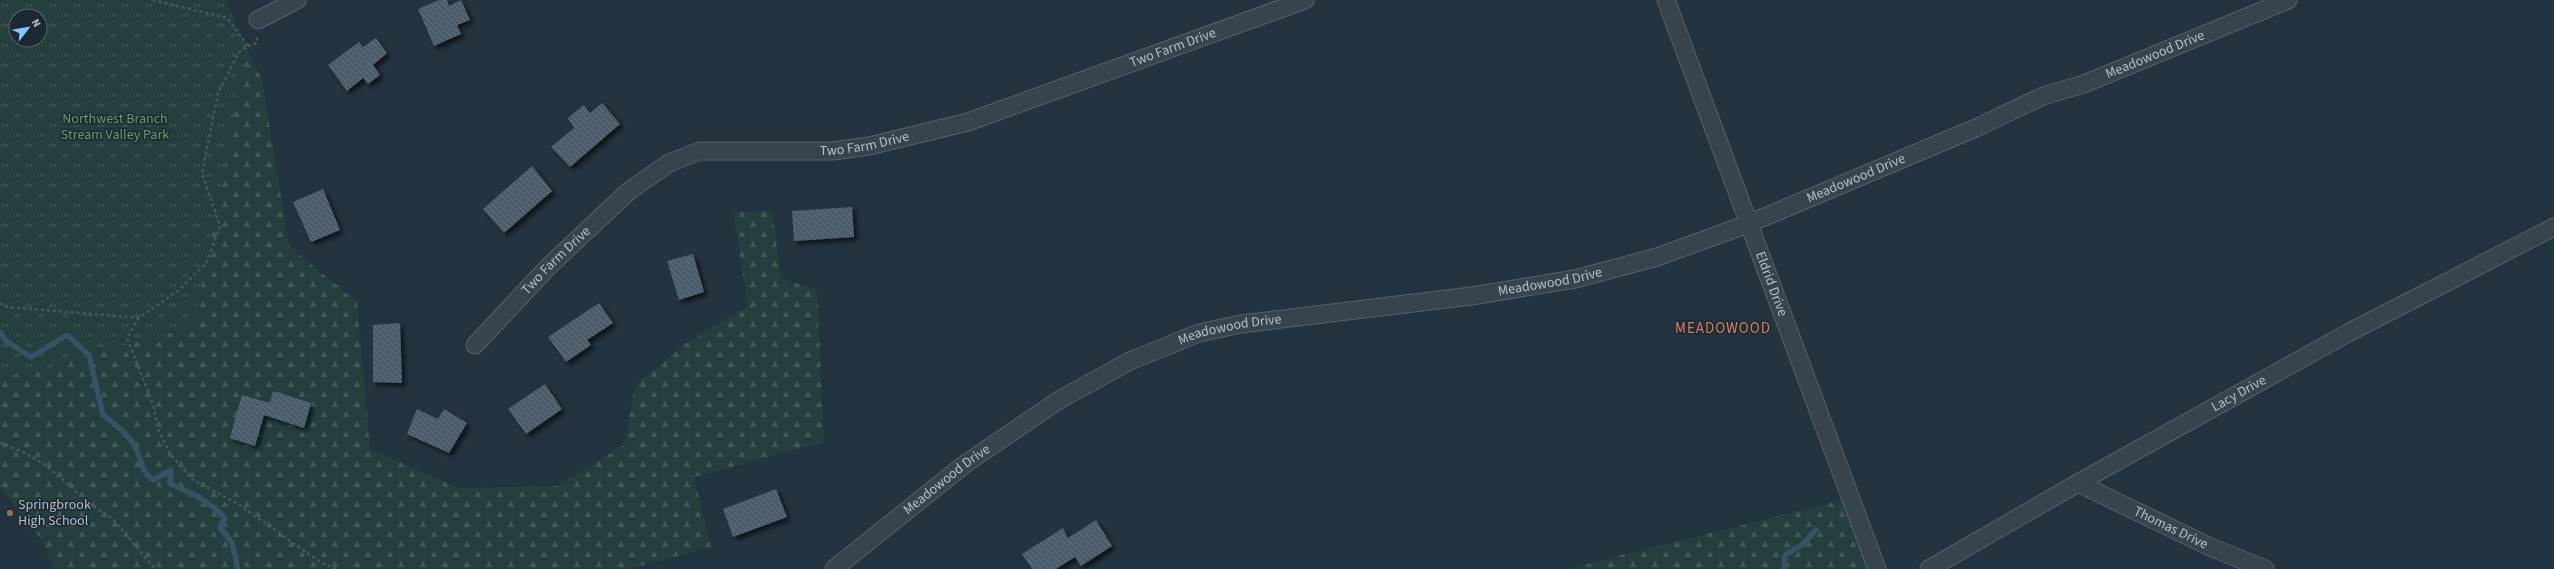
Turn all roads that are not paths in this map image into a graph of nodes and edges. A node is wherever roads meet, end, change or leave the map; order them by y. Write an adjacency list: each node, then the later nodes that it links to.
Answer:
1 (297, 0): 5 (street)
2 (1305, 0): 8 (street, Two Farm Drive)
3 (1666, 0): 6 (street, Eldrid Drive)
4 (2288, 0): 6 (street, Meadowood Drive)
5 (258, 20)
6 (1748, 224): 10 (street, Meadowood Drive); 11 (street, Eldrid Drive)
7 (2554, 227): 9 (street, Lacy Drive)
8 (475, 345)
9 (2078, 483): 12 (street, Lacy Drive); 13 (street, Thomas Drive)
10 (834, 569)
11 (1877, 569)
12 (1929, 569)
13 (2264, 569)

